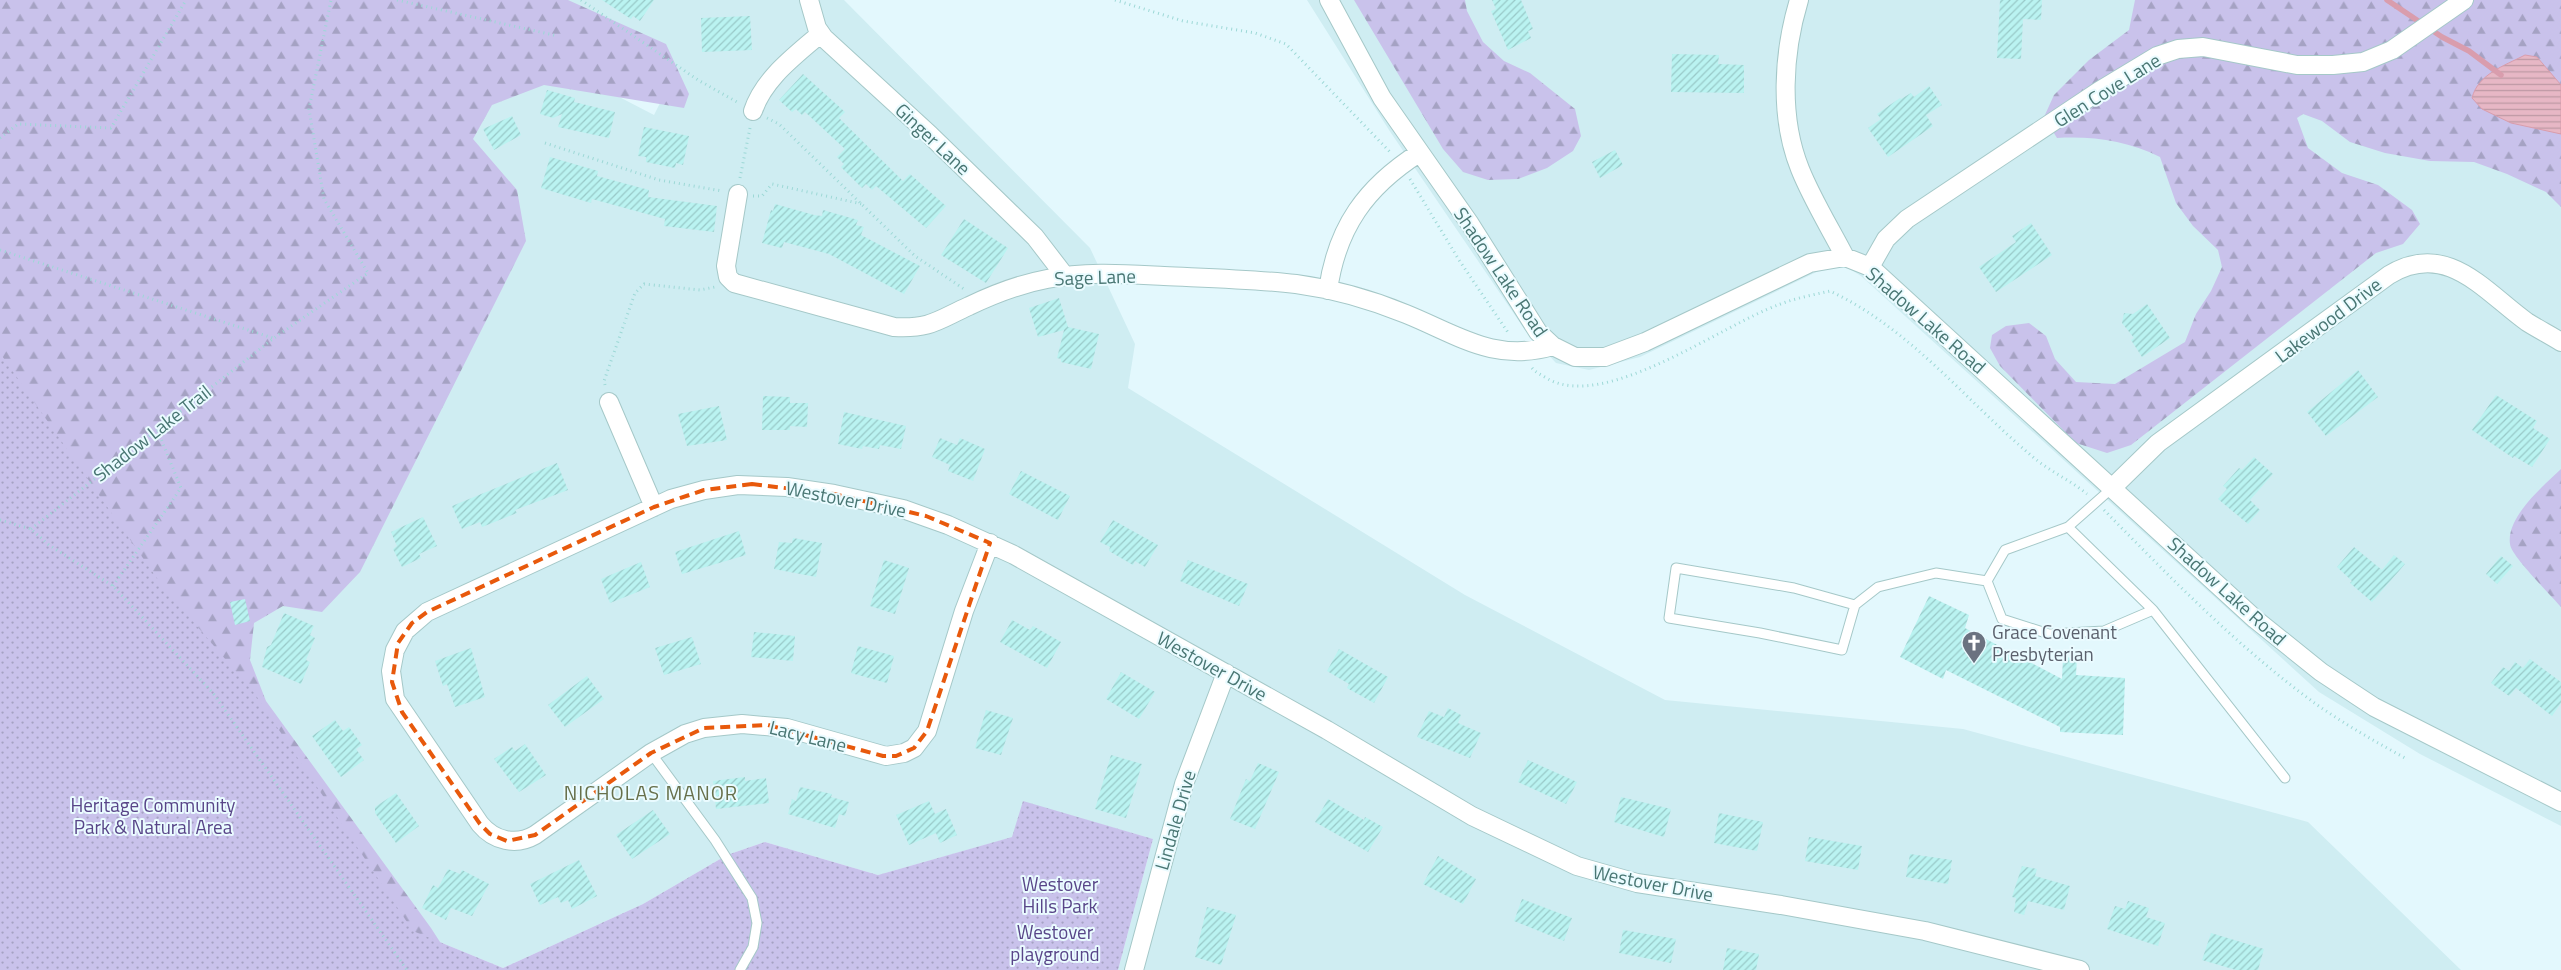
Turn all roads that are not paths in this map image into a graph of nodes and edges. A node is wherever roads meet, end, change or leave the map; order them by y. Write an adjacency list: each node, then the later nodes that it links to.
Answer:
1 (809, 0): 5 (street, Ginger Lane)
2 (1329, 0): 7 (street, Shadow Lake Road)
3 (1799, 0): 9 (street)
4 (2464, 0): 10 (street, Glen Cove Lane)
5 (820, 34): 6 (street); 11 (street, Ginger Lane)
6 (753, 111)
7 (1419, 153): 12 (street); 14 (street, Shadow Lake Road)
8 (738, 194): 11 (street, Sage Lane)
9 (1844, 257): 10 (street, Shadow Lake Road); 14 (street, Shadow Lake Road)
10 (1870, 267): 16 (street, Shadow Lake Road)
11 (1065, 276): 12 (street, Sage Lane)
12 (1328, 290): 14 (street, Sage Lane)
13 (2561, 342): 16 (street, Lakewood Drive)
14 (1553, 346)
15 (609, 402): 17 (street)
16 (2112, 488): 18 (lane); 27 (street, Shadow Lake Road)
17 (654, 506): 19 (street, Westover Drive); 24 (street, Westover Drive)
18 (2068, 527): 20 (lane); 22 (lane)
19 (990, 544): 23 (street, Westover Drive); 25 (street, Lacy Lane)
20 (1988, 581): 21 (lane); 22 (lane)
21 (1855, 605): 21 (lane)
22 (2153, 610): 26 (lane)
23 (1226, 673): 29 (street, Lindale Drive); 30 (street, Westover Drive)
24 (391, 678): 25 (street, Lacy Lane)
25 (651, 753): 28 (lane)
26 (2285, 778)
27 (2561, 802)
28 (740, 970)
29 (1134, 970)
30 (2080, 970)

